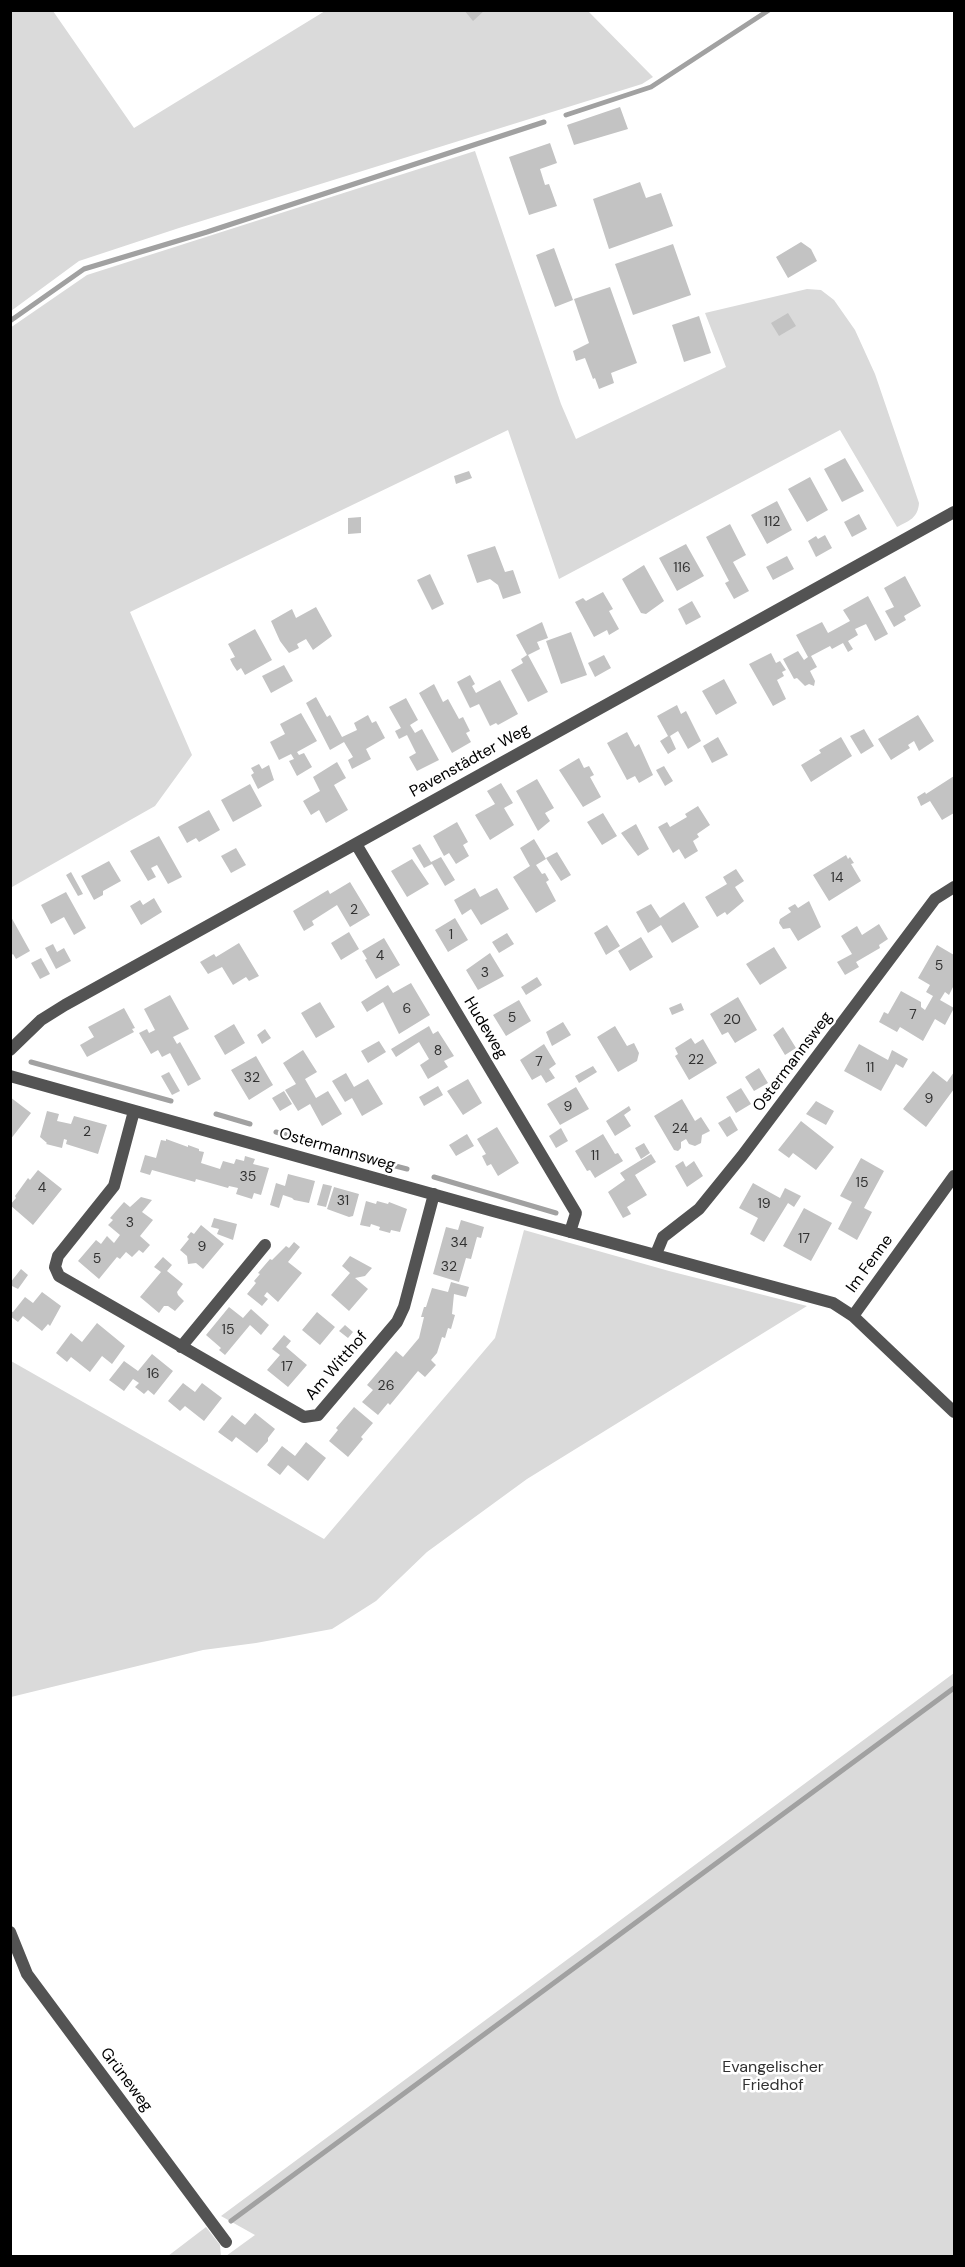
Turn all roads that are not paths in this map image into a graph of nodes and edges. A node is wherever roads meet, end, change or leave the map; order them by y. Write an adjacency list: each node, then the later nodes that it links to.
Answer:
1 (954, 512): 2 (street, Pavenstädter Weg)
2 (356, 843): 4 (street, Pavenstädter Weg); 9 (street, Hudeweg)
3 (954, 887): 11 (street, Ostermannsweg)
4 (10, 1050)
5 (10, 1076): 6 (street, Ostermannsweg)
6 (134, 1111): 8 (street, Ostermannsweg); 13 (street, Am Witthof)
7 (954, 1176): 12 (street, Im Fenne)
8 (434, 1194): 9 (street, Ostermannsweg); 13 (street, Am Witthof)
9 (570, 1232): 11 (street, Ostermannsweg)
10 (265, 1245): 13 (street)
11 (656, 1254): 12 (street, Ostermannsweg)
12 (853, 1316): 14 (street, Im Fenne)
13 (181, 1347)
14 (954, 1412)
15 (10, 1932): 16 (street, Grüneweg)
16 (226, 2242)

